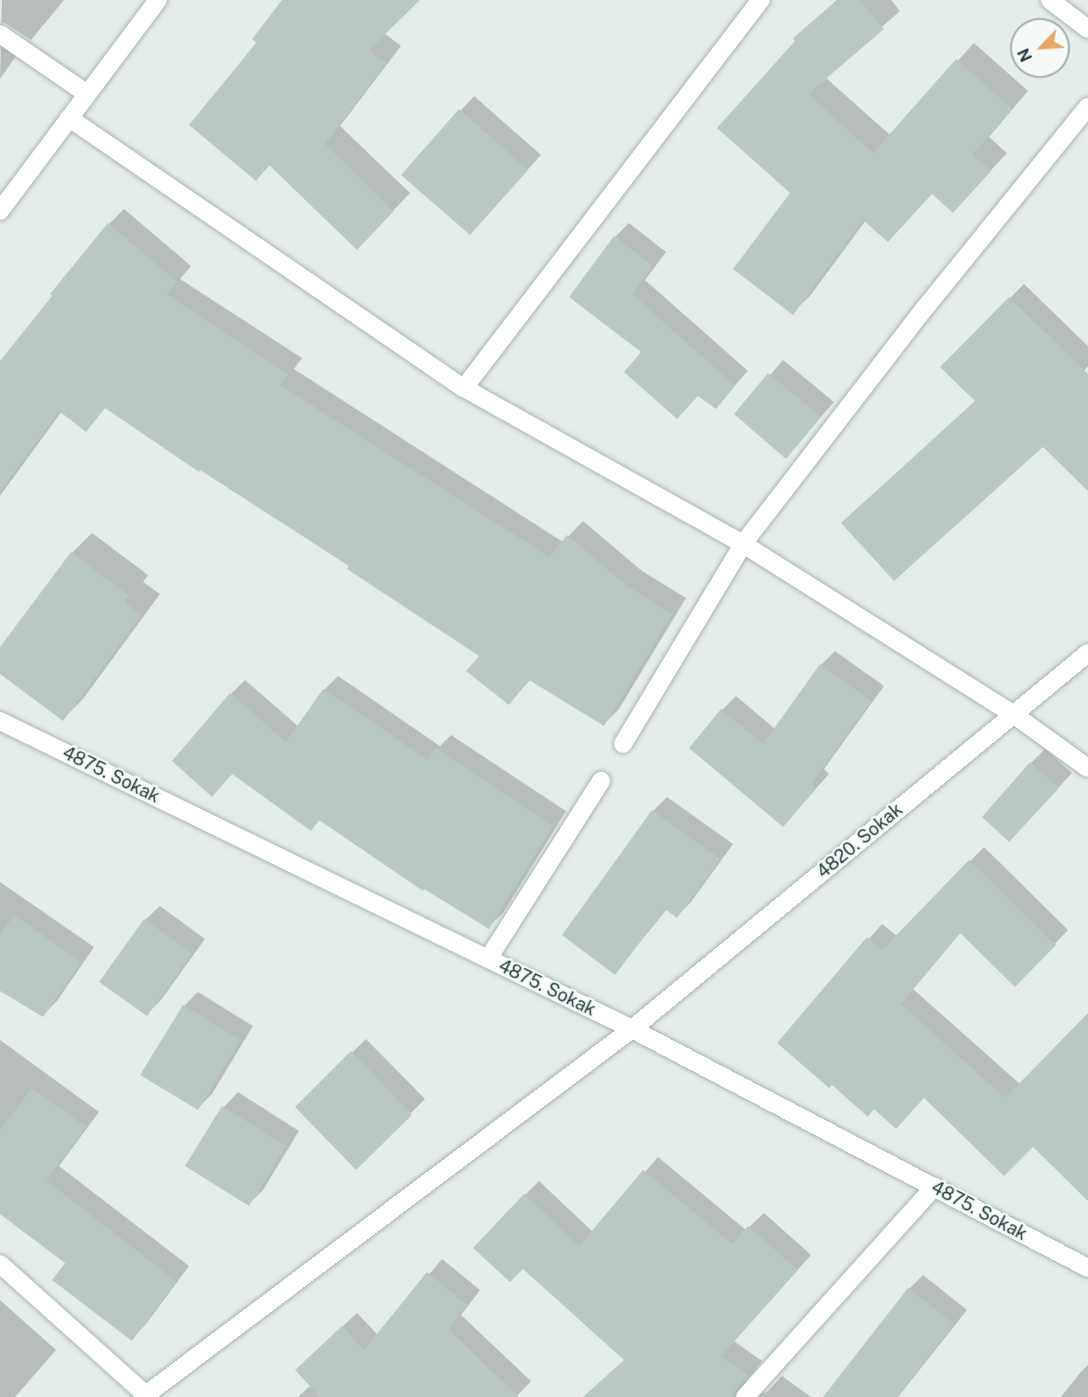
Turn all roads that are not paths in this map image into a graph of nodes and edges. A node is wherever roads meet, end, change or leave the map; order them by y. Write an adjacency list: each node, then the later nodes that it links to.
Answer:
1 (158, 0): 6 (street)
2 (760, 0): 10 (street)
3 (1050, 0): 4 (street)
4 (1088, 29)
5 (0, 34): 6 (street)
6 (86, 93): 8 (street)
7 (1088, 107): 11 (street)
8 (69, 118): 9 (street); 10 (street)
9 (0, 211)
10 (465, 388): 11 (street)
11 (743, 544): 13 (street); 15 (street)
12 (1088, 653): 13 (street, 4820. Sokak)
13 (1013, 714): 16 (street); 19 (street, 4820. Sokak)
14 (0, 721): 18 (street, 4875. Sokak)
15 (623, 744)
16 (1088, 768)
17 (601, 781): 18 (street)
18 (488, 958): 19 (street, 4875. Sokak)
19 (632, 1029): 20 (street, 4875. Sokak); 23 (street, 4820. Sokak)
20 (934, 1187): 22 (street, 4875. Sokak); 24 (street)
21 (0, 1264): 23 (street)
22 (1088, 1268)
23 (145, 1396)
24 (745, 1397)

